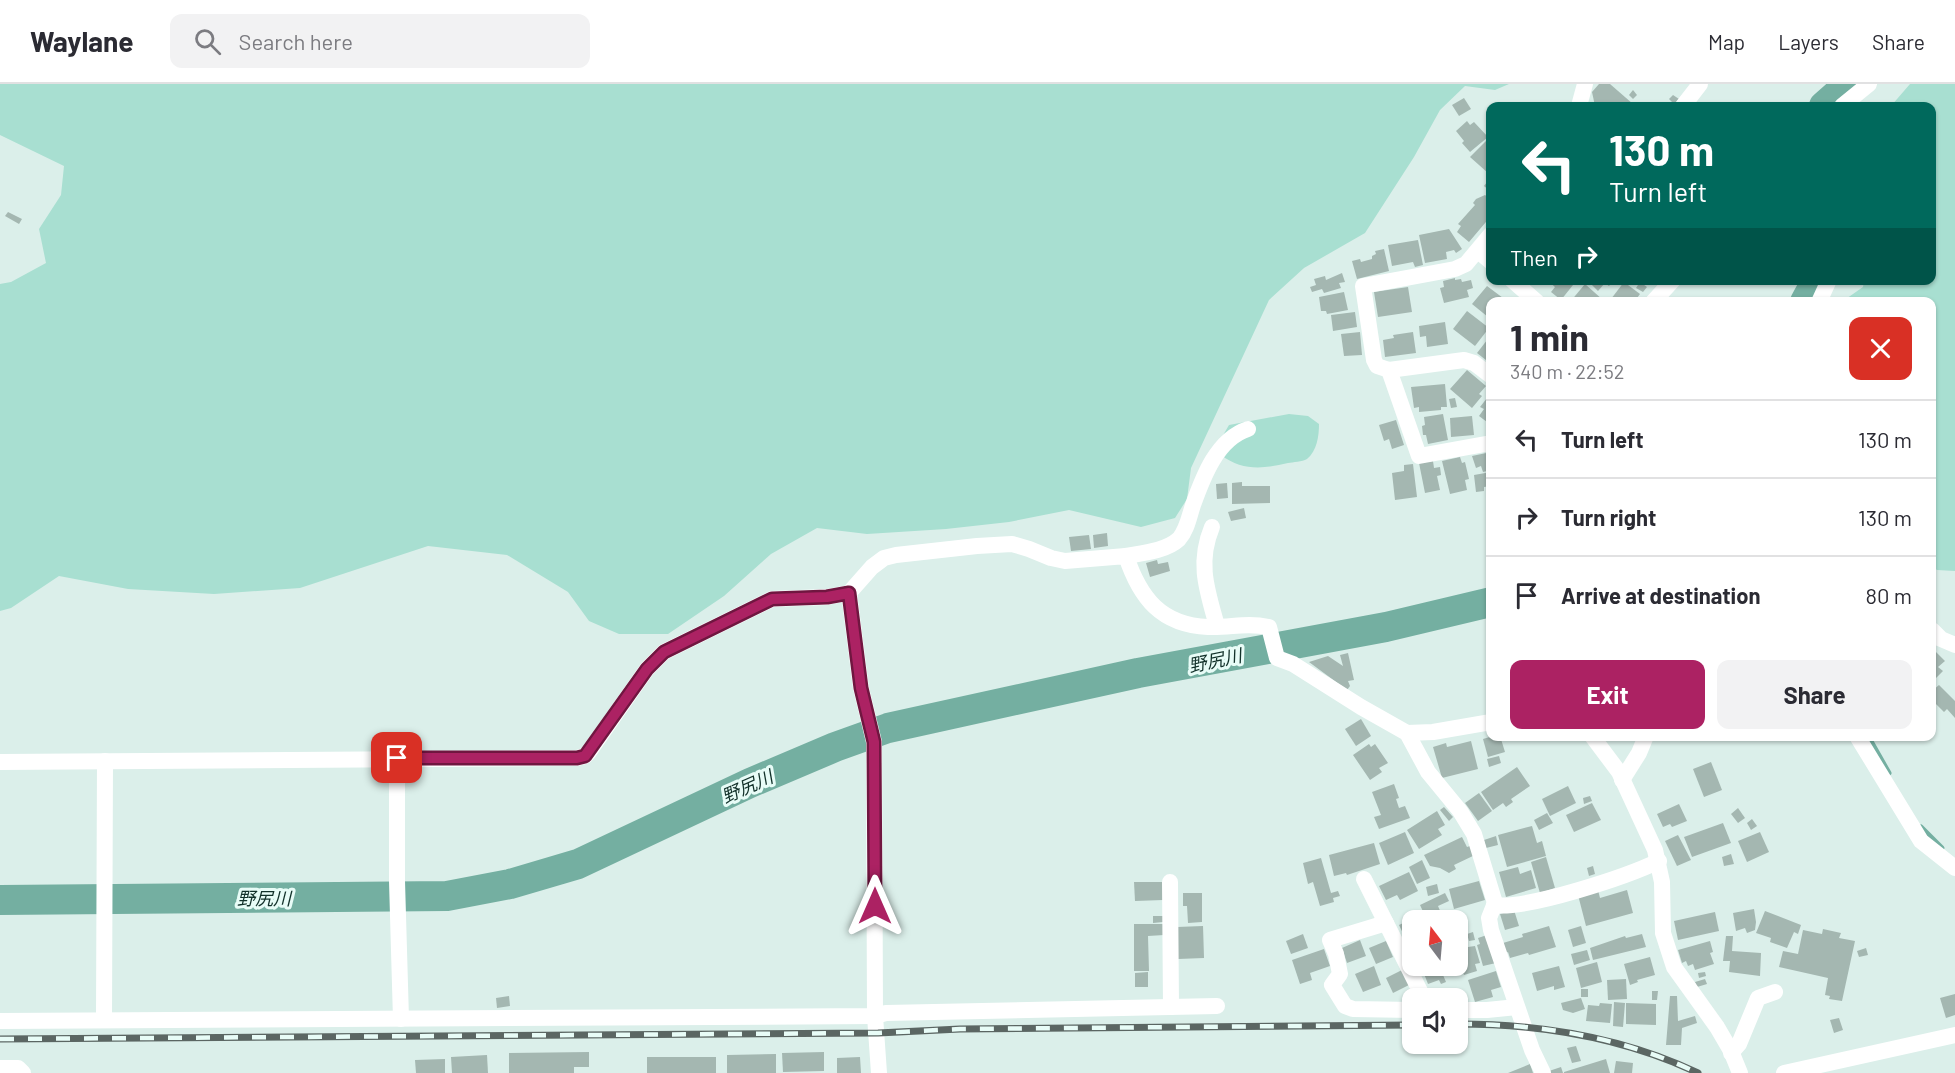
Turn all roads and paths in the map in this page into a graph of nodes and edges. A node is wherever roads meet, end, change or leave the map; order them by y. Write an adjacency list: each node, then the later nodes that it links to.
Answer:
1 (1585, 84): 4 (street)
2 (1700, 84): 5 (street)
3 (1869, 84): 6 (street)
4 (1580, 102)
5 (1686, 102)
6 (1847, 102)
7 (1486, 241): 8 (street)
8 (1478, 251): 9 (street); 12 (street)
9 (1486, 258)
10 (1517, 285): 11 (street)
11 (1531, 297)
12 (1389, 370): 13 (street); 15 (street)
13 (1486, 372)
14 (1248, 429): 17 (street)
15 (1486, 444)
16 (1212, 526): 19 (street)
17 (1126, 556): 18 (street); 19 (street)
18 (849, 593): 27 (street); 44 (street)
19 (1217, 626): 23 (street)
20 (1936, 634): 21 (street)
21 (1955, 645)
22 (1486, 723): 23 (street)
23 (1407, 732): 35 (street)
24 (1595, 741): 30 (street)
25 (1644, 741): 30 (street)
26 (1860, 741): 32 (street)
27 (397, 758): 28 (street); 45 (street)
28 (105, 761): 29 (street); 46 (street)
29 (0, 762)
30 (1622, 780): 31 (street)
31 (1659, 861): 35 (street); 49 (street)
32 (1955, 868)
33 (1364, 879): 36 (street)
34 (1170, 882): 40 (street)
35 (1494, 904): 41 (street)
36 (1386, 923): 37 (street); 42 (street)
37 (1418, 988)
38 (1775, 992): 49 (street)
39 (1217, 1006): 40 (street)
40 (1172, 1007): 44 (street)
41 (1517, 1007): 43 (street); 53 (street)
42 (1402, 1010)
43 (1468, 1010)
44 (875, 1016): 45 (street); 52 (street)
45 (401, 1019): 46 (street)
46 (104, 1020): 47 (street)
47 (0, 1021)
48 (1955, 1035): 55 (street)
49 (1731, 1053): 54 (street)
50 (0, 1068): 51 (street)
51 (23, 1073)
52 (879, 1073)
53 (1543, 1073)
54 (1740, 1073)
55 (1784, 1073)

